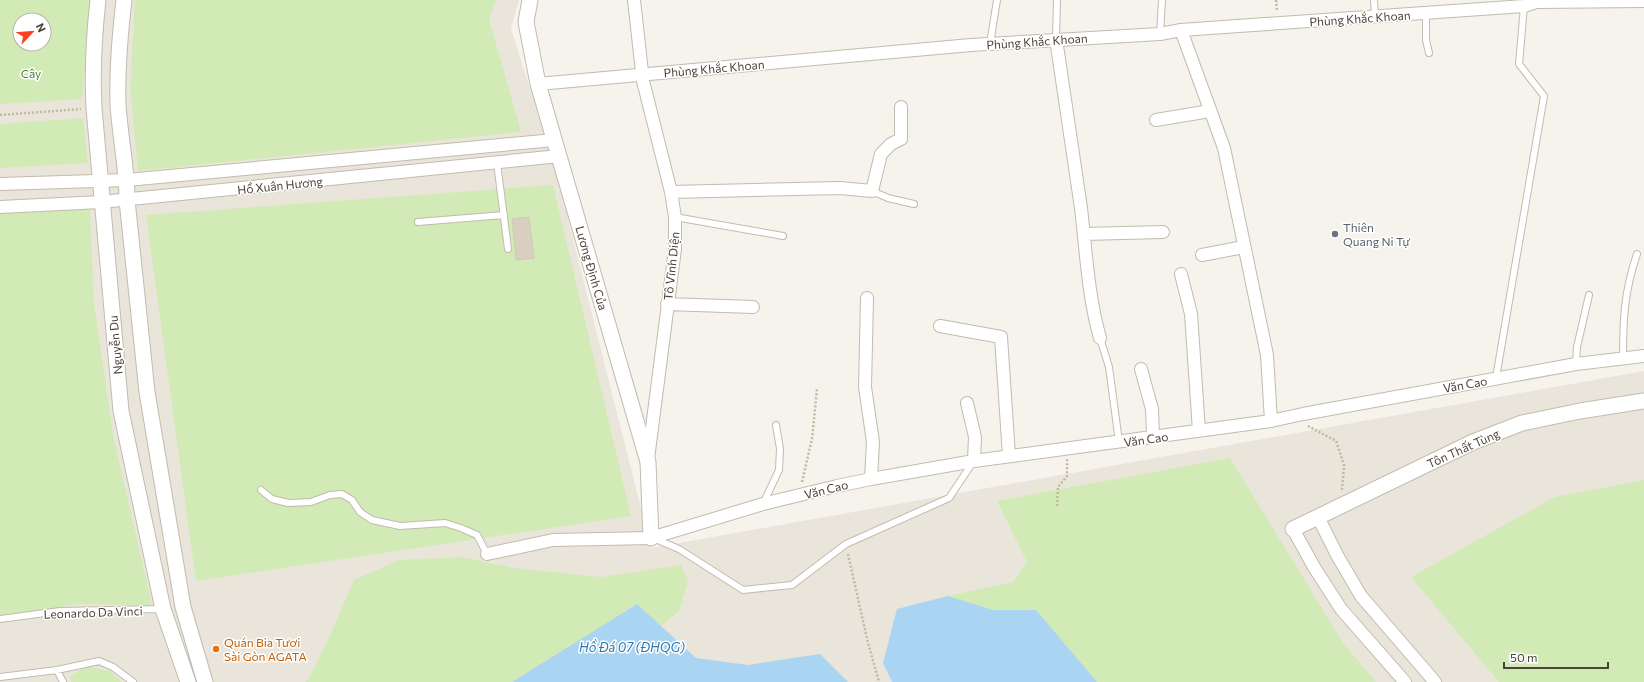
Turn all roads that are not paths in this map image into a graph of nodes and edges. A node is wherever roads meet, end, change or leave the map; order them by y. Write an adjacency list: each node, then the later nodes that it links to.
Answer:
1 (98, 0): 23 (street, Nguyễn Du)
2 (124, 0): 21 (street)
3 (530, 0): 20 (street, Lương Định Của)
4 (634, 0): 19 (street, Tô Vĩnh Diện)
5 (997, 0): 17 (lane)
6 (1057, 0): 16 (lane)
7 (1162, 0): 15 (lane)
8 (1374, 0): 13 (lane)
9 (1536, 1): 10 (street, Phùng Khắc Khoan); 11 (street, Phùng Khắc Khoan)
10 (1644, 1)
11 (1524, 6): 12 (street, Phùng Khắc Khoan); 59 (lane)
12 (1426, 13): 13 (street, Phùng Khắc Khoan); 18 (lane)
13 (1375, 16): 14 (street, Phùng Khắc Khoan)
14 (1181, 30): 15 (street, Phùng Khắc Khoan); 24 (street)
15 (1160, 34): 16 (street, Phùng Khắc Khoan)
16 (1056, 39): 17 (street, Phùng Khắc Khoan); 42 (street)
17 (990, 44): 19 (street, Phùng Khắc Khoan)
18 (1429, 53)
19 (642, 75): 20 (street, Phùng Khắc Khoan); 33 (street, Tô Vĩnh Diện)
20 (538, 84): 26 (street, Lương Định Của)
21 (118, 105): 23 (street); 29 (street)
22 (901, 106): 32 (street)
23 (94, 108): 30 (street, Nguyễn Du)
24 (1210, 111): 25 (street); 44 (street)
25 (1156, 120)
26 (554, 140): 27 (street, Lương Định Của); 29 (street, Hồ Xuân Hương)
27 (559, 156): 28 (street, Hồ Xuân Hương); 69 (street, Lương Định Của)
28 (498, 163): 34 (street, Hồ Xuân Hương); 38 (lane)
29 (127, 180): 30 (street, Hồ Xuân Hương); 34 (street)
30 (100, 181): 31 (street, Hồ Xuân Hương); 35 (street, Nguyễn Du)
31 (0, 184)
32 (872, 191): 33 (street); 36 (lane)
33 (671, 192): 39 (street, Tô Vĩnh Diện)
34 (127, 200): 35 (street, Hồ Xuân Hương); 77 (street)
35 (102, 202): 37 (street, Hồ Xuân Hương); 78 (street, Nguyễn Du)
36 (914, 204)
37 (0, 207)
38 (504, 215): 40 (lane); 45 (lane)
39 (675, 217): 43 (lane); 51 (street, Tô Vĩnh Diện)
40 (418, 222)
41 (1164, 232): 42 (street)
42 (1084, 234): 54 (street)
43 (783, 236)
44 (1244, 247): 47 (street); 62 (street)
45 (508, 250)
46 (1637, 254): 56 (lane)
47 (1202, 255)
48 (1181, 274): 64 (street)
49 (1589, 295): 57 (lane)
50 (867, 298): 70 (street)
51 (667, 304): 52 (street); 69 (street, Tô Vĩnh Diện)
52 (753, 307)
53 (940, 326): 67 (street)
54 (1100, 338): 66 (lane)
55 (1644, 356): 56 (street, Văn Cao)
56 (1623, 359): 57 (street, Văn Cao)
57 (1576, 364): 59 (street, Văn Cao)
58 (1140, 369): 65 (street)
59 (1496, 378): 62 (street, Văn Cao)
60 (1644, 401): 73 (street, Tôn Thất Tùng)
61 (967, 403): 68 (street)
62 (1271, 421): 64 (street, Văn Cao)
63 (776, 425): 72 (lane)
64 (1199, 431): 65 (street, Văn Cao)
65 (1153, 438): 66 (street, Văn Cao)
66 (1119, 442): 67 (street, Văn Cao)
67 (1009, 456): 68 (street, Văn Cao)
68 (974, 461): 70 (street, Văn Cao); 75 (lane)
69 (648, 462): 75 (street, Lương Định Của)
70 (871, 479): 72 (street, Văn Cao)
71 (261, 490): 76 (lane)
72 (763, 504): 75 (street, Văn Cao)
73 (1318, 517): 74 (street, Tôn Thất Tùng); 87 (street)
74 (1293, 529): 86 (street)
75 (651, 538): 76 (street, Văn Cao)
76 (486, 554)
77 (183, 607): 78 (street); 85 (street)
78 (163, 609): 79 (lane, Leonardo Da Vinci); 84 (street, Nguyễn Du)
79 (0, 619)
80 (57, 670): 81 (lane); 82 (lane); 83 (lane)
81 (0, 677)
82 (63, 682)
83 (133, 682)
84 (188, 682)
85 (205, 682)
86 (1405, 682)
87 (1435, 682)

